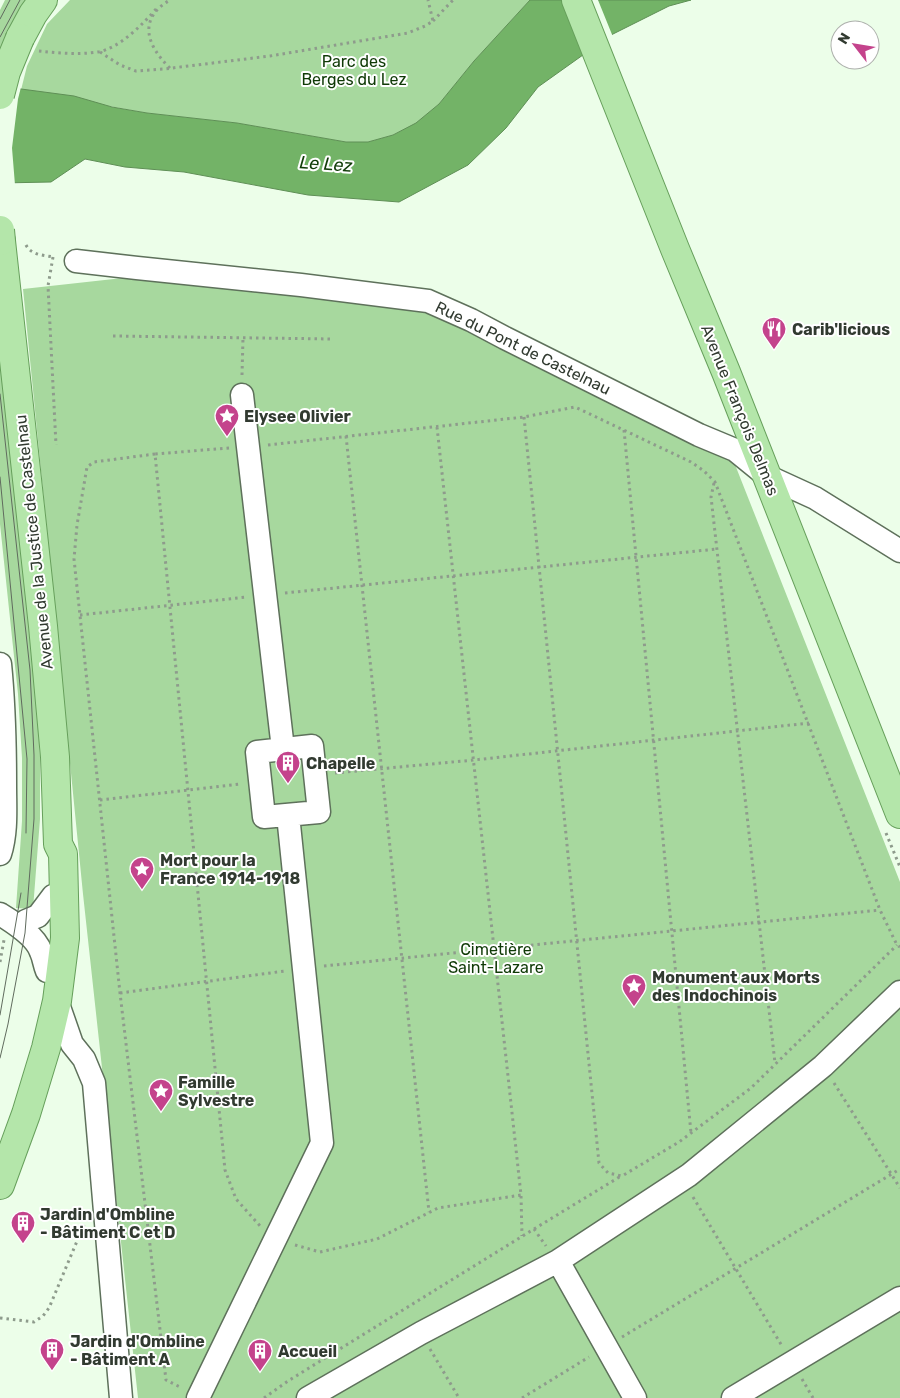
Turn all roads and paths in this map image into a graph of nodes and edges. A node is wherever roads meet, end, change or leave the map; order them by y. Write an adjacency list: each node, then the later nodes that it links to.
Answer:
1 (43, 0): 8 (main road)
2 (170, 0): 6 (path)
3 (428, 0): 7 (path)
4 (452, 0): 7 (path)
5 (577, 3): 26 (main road, Avenue François Delmas)
6 (157, 8): 9 (path); 10 (path)
7 (434, 20): 10 (path)
8 (26, 44): 9 (path); 11 (main road, bridge)
9 (100, 52): 10 (path)
10 (170, 68)
11 (0, 95)
12 (9, 238): 13 (path); 51 (main road, Avenue de la Justice de Castelnau)
13 (53, 257): 14 (path); 23 (path)
14 (76, 260): 26 (street, Rue du Pont de Castelnau)
15 (113, 336): 16 (path)
16 (243, 338): 17 (path); 18 (path)
17 (332, 339)
18 (242, 395): 24 (street)
19 (524, 417): 20 (path); 21 (path); 31 (path)
20 (437, 427): 22 (path); 32 (path)
21 (624, 430): 27 (path); 30 (path)
22 (346, 436): 24 (path); 33 (path)
23 (56, 444)
24 (248, 447): 25 (path); 34 (street)
25 (156, 454): 35 (path); 36 (path)
26 (767, 476): 29 (street, Rue du Pont de Castelnau); 49 (main road, Avenue François Delmas)
27 (715, 482): 28 (path); 38 (path)
28 (717, 549): 30 (path); 39 (path)
29 (900, 551)
30 (636, 557): 31 (path); 40 (path)
31 (539, 567): 32 (path); 42 (path)
32 (454, 576): 33 (path); 43 (path)
33 (362, 586): 34 (path); 44 (path)
34 (265, 596): 35 (path); 41 (street)
35 (170, 605): 36 (path); 47 (path)
36 (80, 615): 48 (path)
37 (0, 664): 52 (street)
38 (809, 723): 39 (path); 54 (path)
39 (738, 731): 40 (path); 56 (path)
40 (653, 740): 42 (path); 58 (path)
41 (282, 749): 45 (street); 46 (street)
42 (558, 751): 43 (path); 59 (path)
43 (474, 760): 44 (path); 61 (path)
44 (381, 769): 45 (path); 62 (path)
45 (314, 775): 50 (street)
46 (260, 782): 47 (path); 50 (street)
47 (188, 790): 48 (path); 65 (path)
48 (100, 800): 67 (path)
49 (900, 814)
50 (288, 815): 63 (street)
51 (58, 844): 53 (main road, Avenue de la Justice de Castelnau); 68 (main road, Avenue de la Justice de Castelnau)
52 (0, 854)
53 (53, 896): 57 (street); 64 (main road, Avenue de la Justice de Castelnau)
54 (880, 910): 56 (path); 60 (path)
55 (0, 914): 57 (street)
56 (759, 923): 58 (path); 69 (path)
57 (20, 926): 64 (street)
58 (672, 932): 59 (path); 72 (path)
59 (577, 941): 61 (path); 75 (path)
60 (898, 946): 69 (path)
61 (494, 950): 62 (path); 79 (path)
62 (402, 959): 63 (path); 80 (path)
63 (304, 968): 65 (path); 83 (street)
64 (47, 971): 71 (main road, Avenue de la Justice de Castelnau)
65 (206, 981): 67 (path); 83 (path)
66 (900, 992): 70 (street)
67 (120, 993): 92 (path)
68 (57, 1001): 77 (main road, Avenue de la Justice de Castelnau); 81 (street)
69 (775, 1064): 72 (path)
70 (823, 1066): 74 (path); 76 (street)
71 (0, 1132)
72 (691, 1134): 75 (path)
73 (900, 1169): 74 (path)
74 (891, 1174): 78 (path); 86 (path)
75 (622, 1176): 82 (path)
76 (683, 1179): 85 (street); 86 (path)
77 (0, 1185)
78 (900, 1188)
79 (521, 1195): 80 (path); 84 (path)
80 (429, 1212): 83 (path)
81 (95, 1222): 88 (path); 93 (street)
82 (534, 1229): 84 (path); 85 (path)
83 (277, 1235): 92 (street)
84 (522, 1236): 94 (path)
85 (558, 1261): 89 (street); 90 (street)
86 (736, 1268): 90 (path); 91 (path)
87 (900, 1298): 91 (street)
88 (0, 1318)
89 (421, 1333): 95 (street); 96 (path)
90 (606, 1347): 97 (path); 98 (street)
91 (792, 1363): 99 (street); 100 (path)
92 (200, 1397)
93 (121, 1398)
94 (264, 1398)
95 (308, 1398)
96 (459, 1398)
97 (522, 1398)
98 (635, 1398)
99 (734, 1398)
100 (813, 1398)

